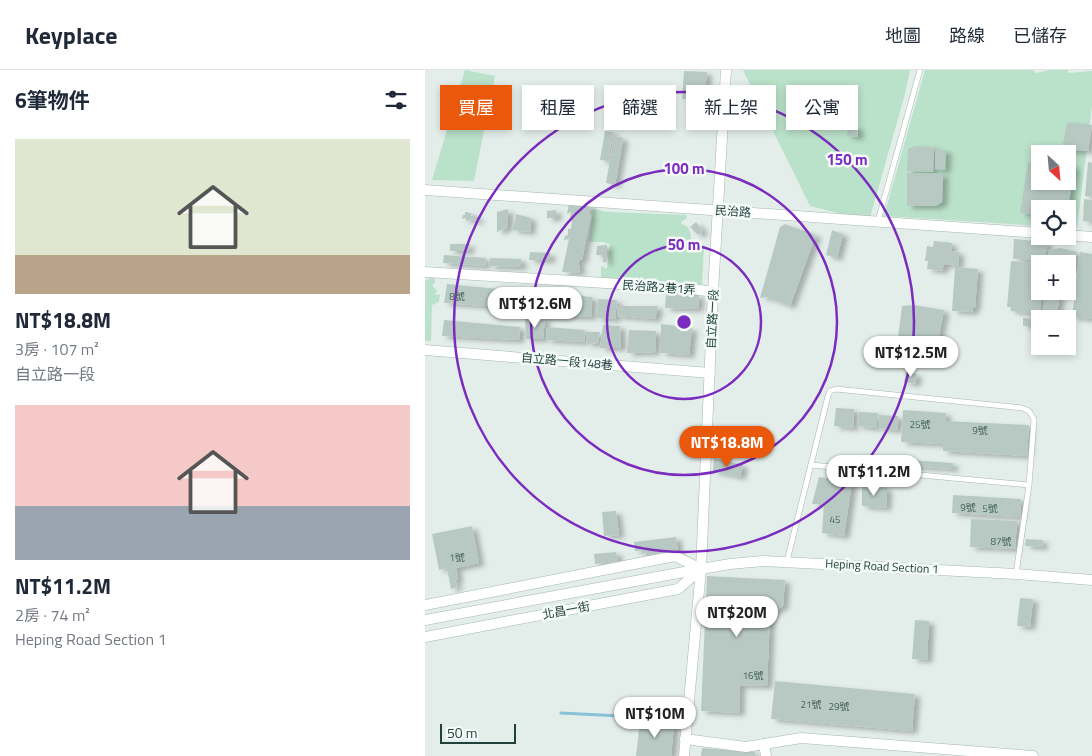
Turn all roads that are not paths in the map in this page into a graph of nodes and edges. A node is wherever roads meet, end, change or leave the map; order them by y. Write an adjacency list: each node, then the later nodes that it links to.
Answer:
1 (727, 70): 4 (street, 自立路一段)
2 (920, 70): 5 (lane)
3 (425, 190): 4 (street, 民治路)
4 (718, 210): 5 (street, 民治路); 10 (street, 自立路一段)
5 (878, 221): 6 (street, 民治路)
6 (1031, 232)
7 (1076, 236): 8 (street)
8 (1092, 237)
9 (425, 272): 10 (street, 民治路2巷1弄)
10 (713, 292): 12 (street, 自立路一段)
11 (425, 350): 12 (street, 自立路一段148巷)
12 (709, 373): 16 (street, 自立路一段)
13 (811, 465): 14 (lane); 14 (lane); 15 (lane)
14 (1029, 486): 17 (lane)
15 (787, 561): 16 (street, Heping Road Section 1); 17 (street, Heping Road Section 1)
16 (701, 569): 19 (street); 20 (street, Heping Road Section 1); 21 (street, 北昌一街); 22 (street, 自立路一段)
17 (1016, 574): 18 (street, Heping Road Section 1)
18 (1092, 580)
19 (425, 605)
20 (425, 620)
21 (425, 637)
22 (685, 739): 23 (street); 24 (street, 自立路一段)
23 (764, 744): 25 (street); 26 (street)
24 (684, 756)
25 (766, 756)
26 (1033, 756)

